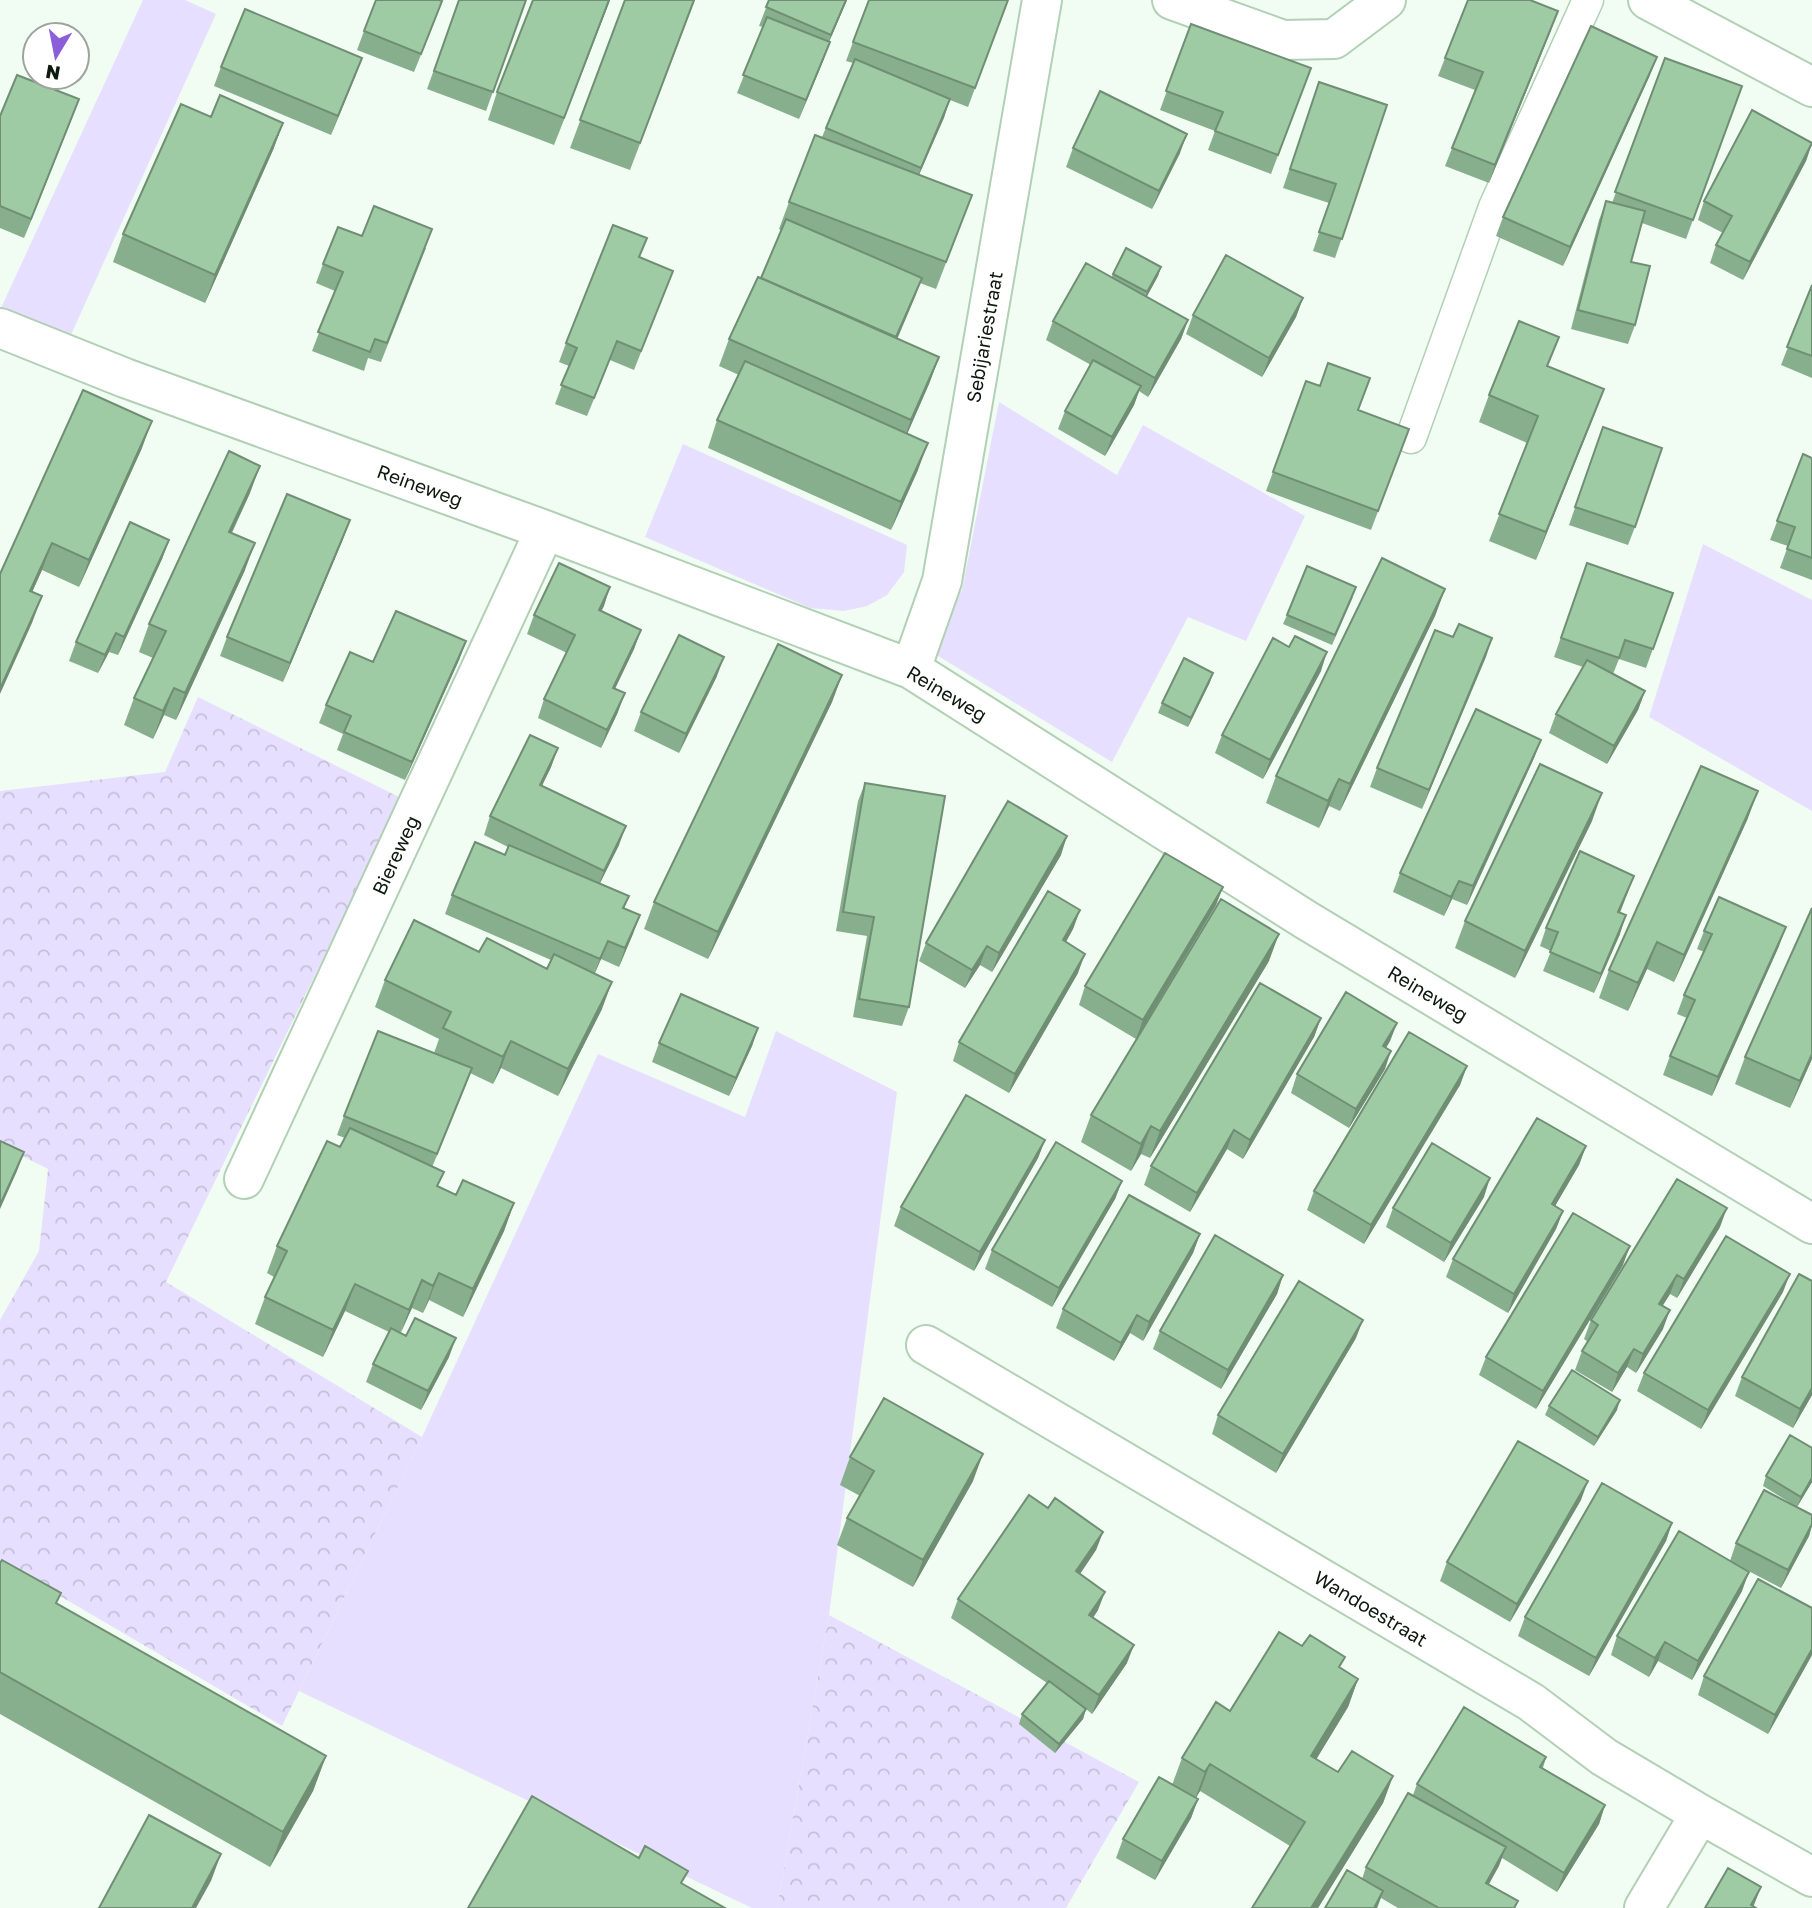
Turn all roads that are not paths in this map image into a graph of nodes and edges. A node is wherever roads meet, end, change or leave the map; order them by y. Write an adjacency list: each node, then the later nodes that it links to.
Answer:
1 (1042, 0): 10 (street, Sebijariestraat)
2 (1172, 0): 3 (street)
3 (1387, 0)
4 (1588, 0): 8 (lane)
5 (1648, 0): 6 (street)
6 (1812, 87)
7 (0, 328): 9 (street, Reineweg)
8 (1411, 438)
9 (545, 530): 10 (street, Reineweg); 11 (street, Biereweg)
10 (911, 669): 12 (street, Reineweg)
11 (244, 1179)
12 (1812, 1224)
13 (926, 1345): 14 (street, Wandoestraat)
14 (1700, 1814): 15 (street, Wandoestraat); 16 (street)
15 (1812, 1877)
16 (1644, 1908)

